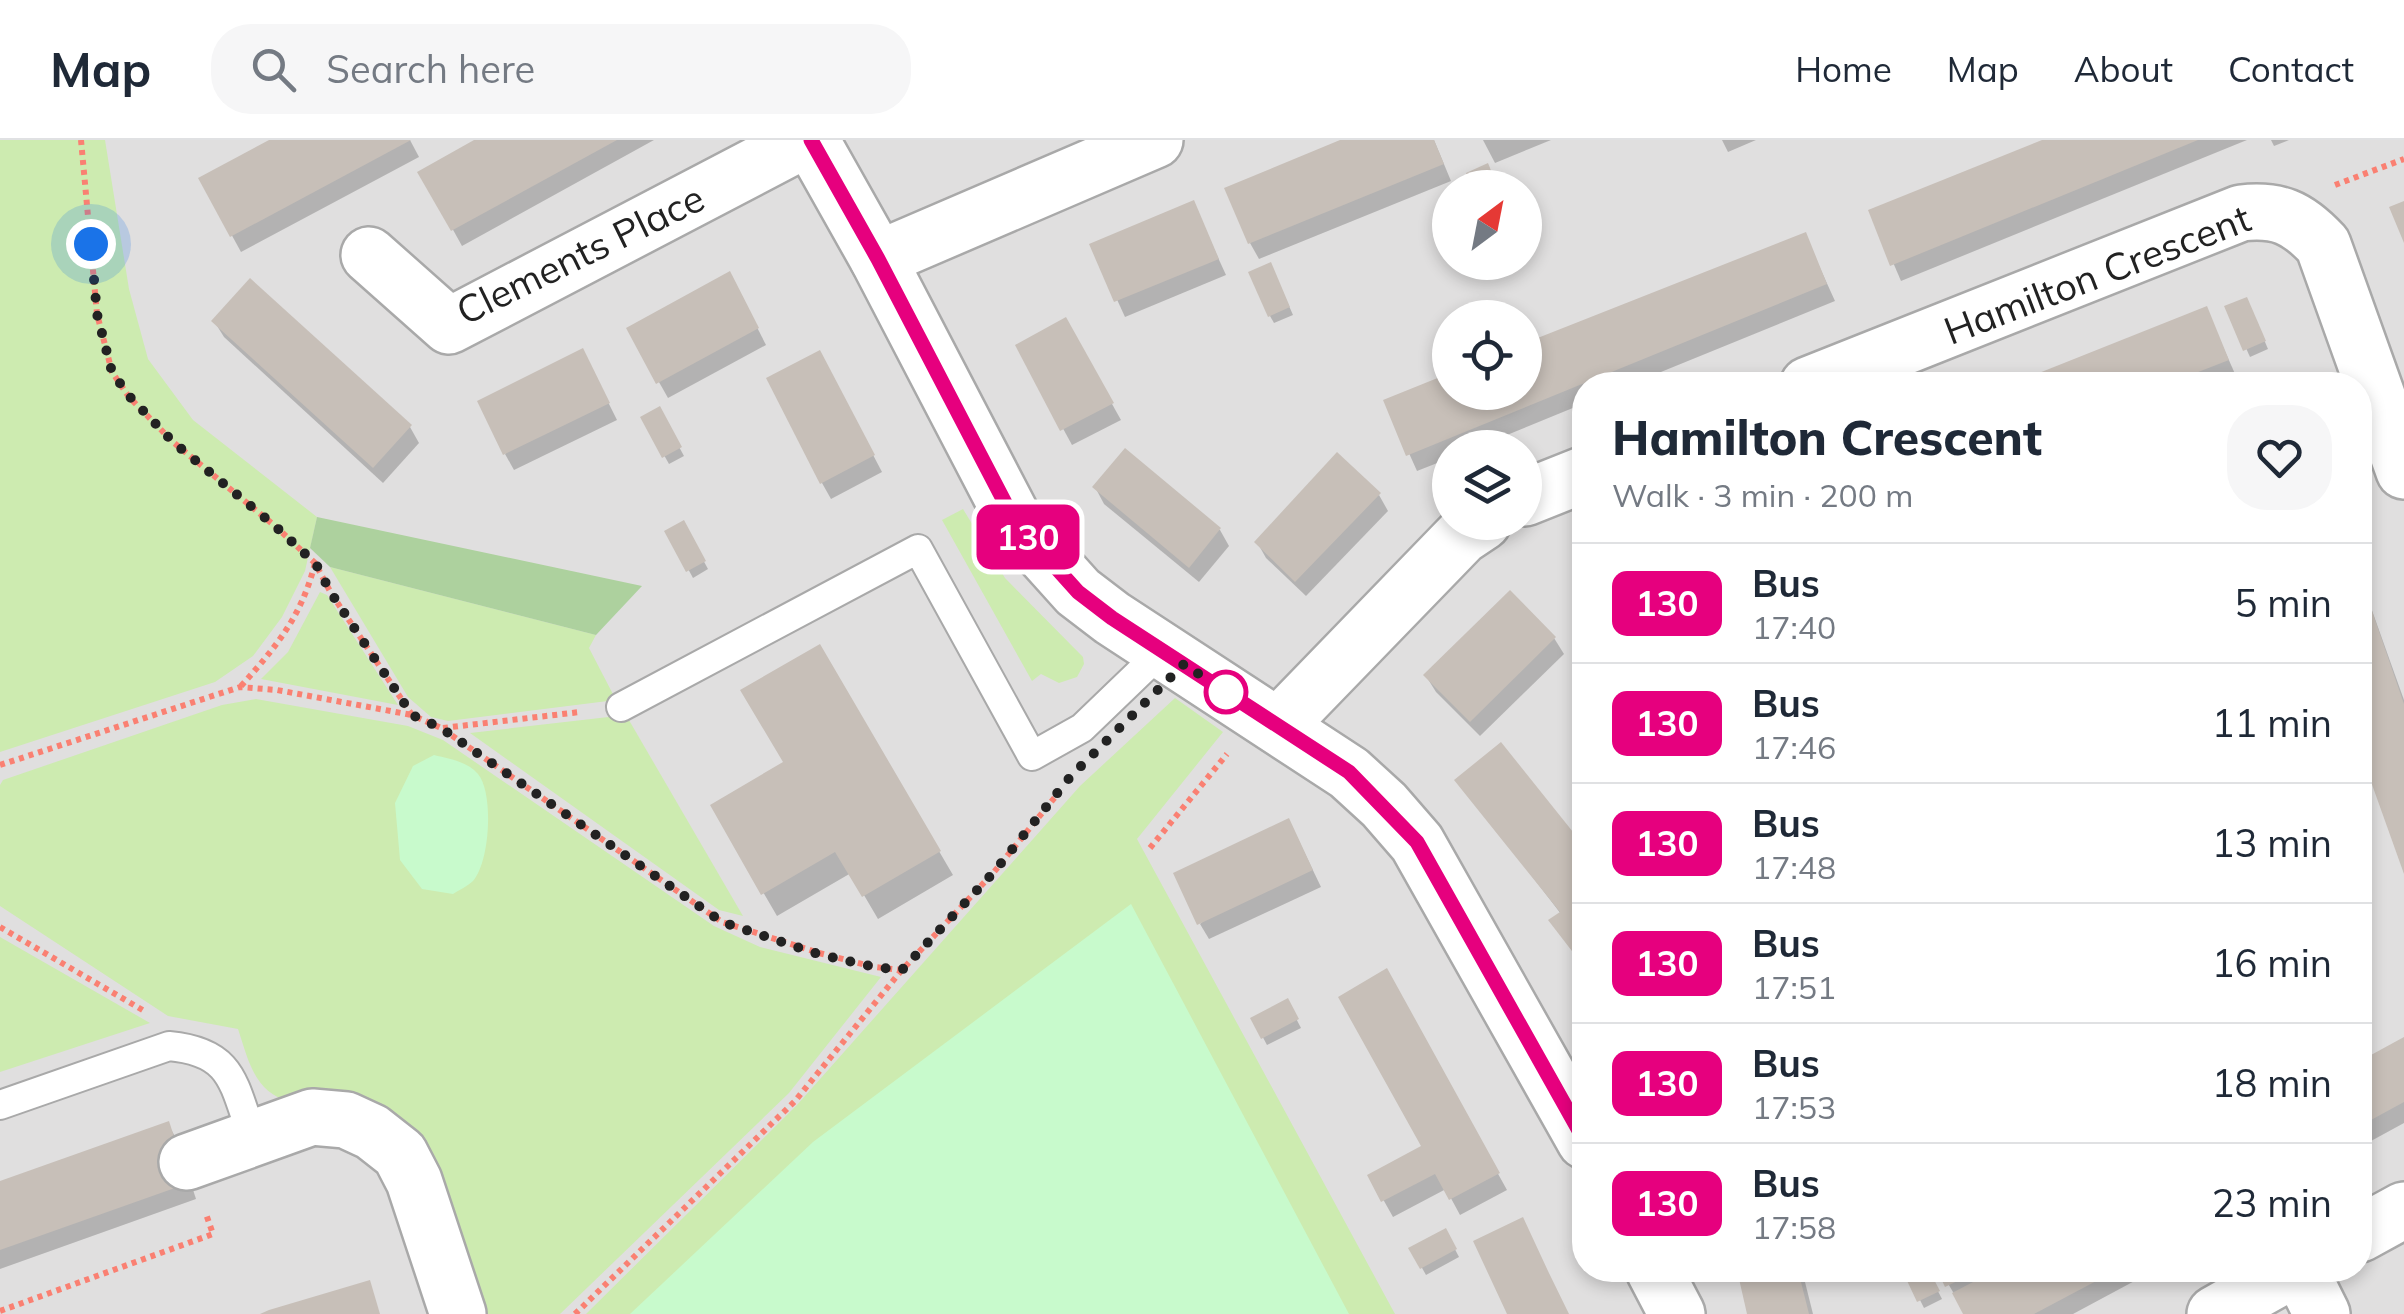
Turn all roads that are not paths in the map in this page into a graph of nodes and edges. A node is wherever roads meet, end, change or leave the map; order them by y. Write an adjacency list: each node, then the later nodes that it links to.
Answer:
1 (808, 140): 3 (street, Clements Place); 4 (street)
2 (1155, 140): 4 (street)
3 (369, 255)
4 (878, 259): 12 (street)
5 (1841, 372): 6 (street, Hamilton Crescent)
6 (2368, 372)
7 (2372, 383): 8 (street, Hamilton Crescent)
8 (2404, 471)
9 (1572, 479): 10 (street)
10 (1542, 491)
11 (1458, 540): 14 (street)
12 (1162, 650): 13 (lane); 14 (street)
13 (621, 707)
14 (1269, 720): 15 (street)
15 (1572, 1098)
16 (0, 1105): 17 (lane)
17 (253, 1138): 18 (street); 24 (street)
18 (187, 1162)
19 (2404, 1210): 20 (street)
20 (2372, 1227)
21 (1660, 1282): 25 (street)
22 (2274, 1282): 26 (street)
23 (2303, 1282): 27 (street)
24 (458, 1314)
25 (1677, 1314)
26 (2215, 1314)
27 (2322, 1314)

